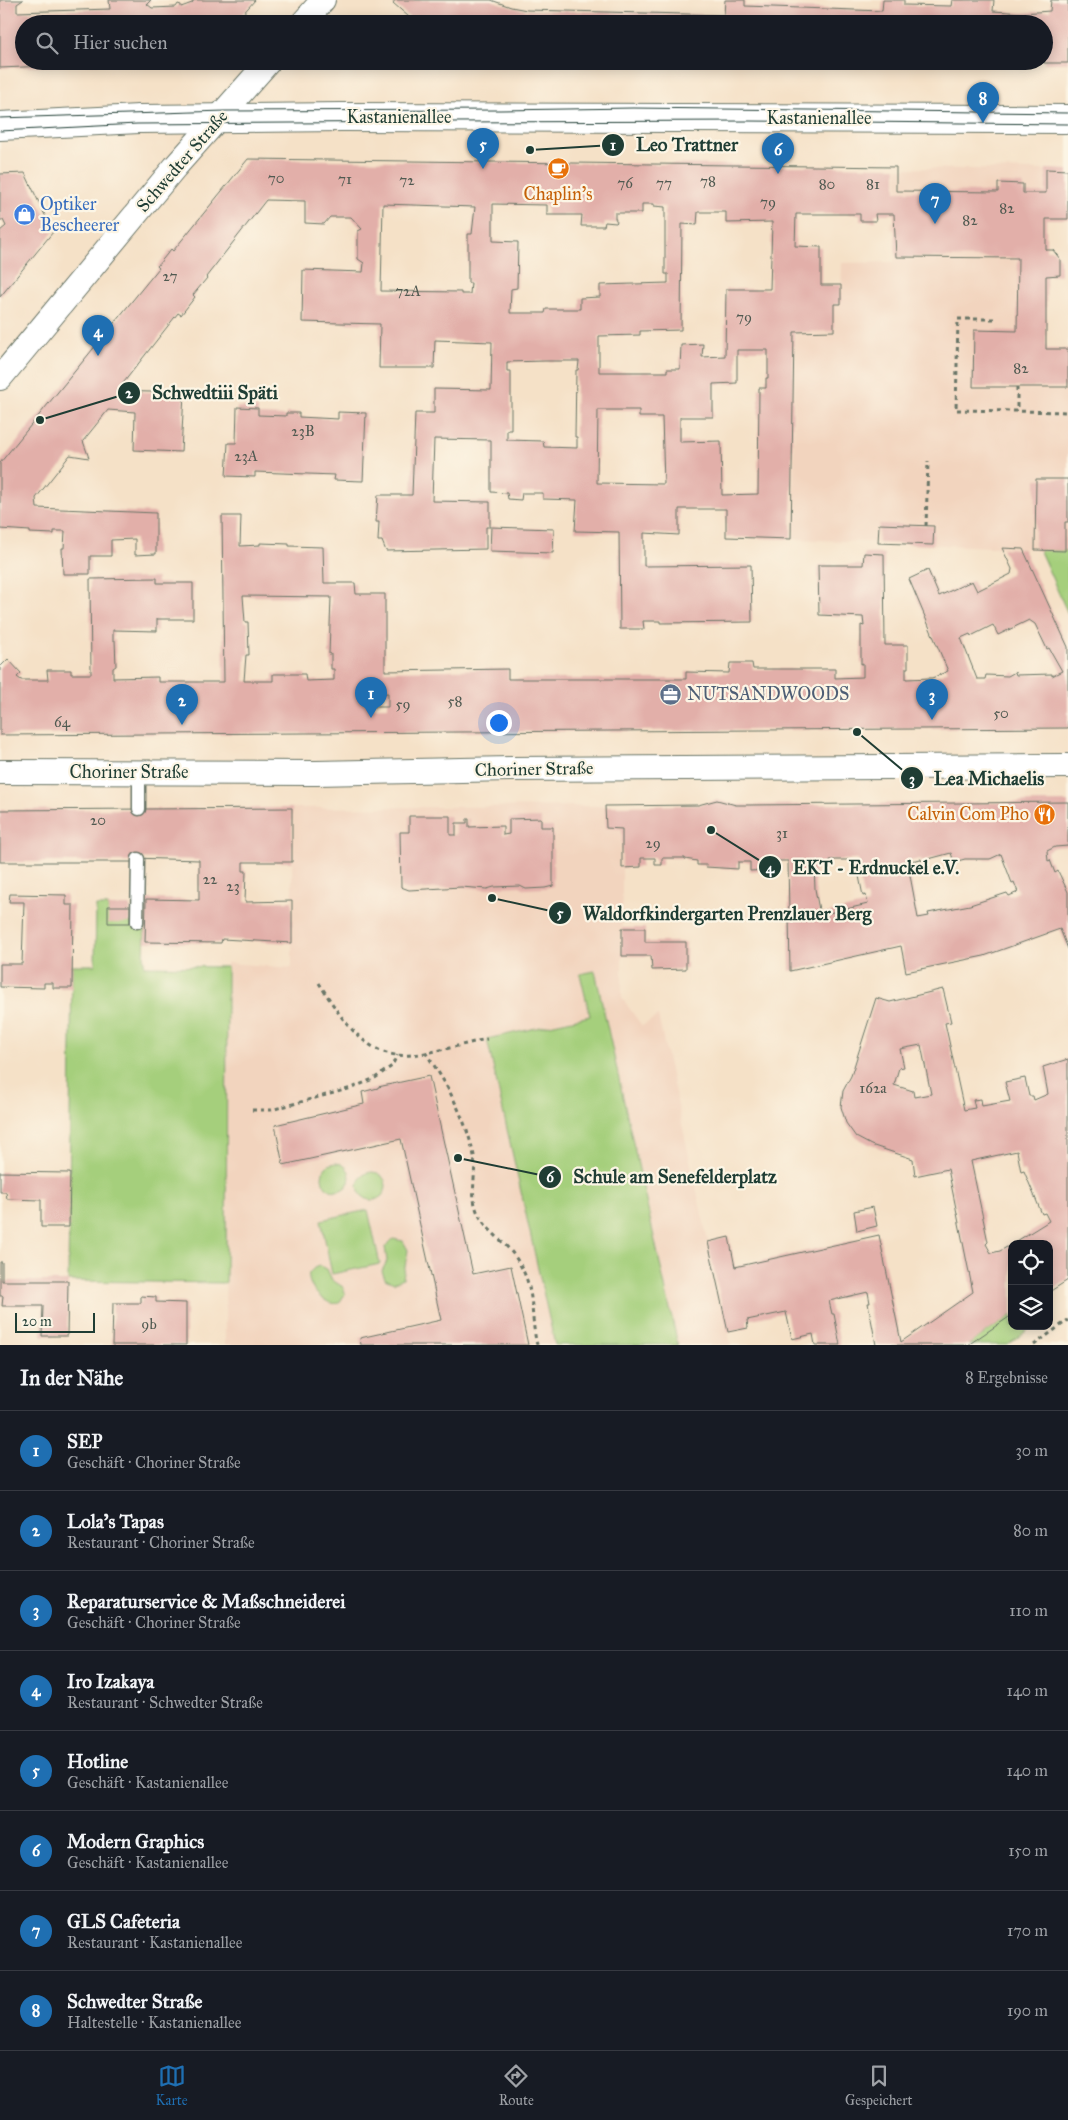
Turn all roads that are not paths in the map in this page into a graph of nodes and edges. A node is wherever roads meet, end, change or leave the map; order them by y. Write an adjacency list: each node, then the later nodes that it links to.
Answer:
1 (323, 0): 2 (street)
2 (310, 15)
3 (261, 70): 4 (street, Schwedter Straße)
4 (219, 118): 5 (street, Kastanienallee); 6 (street, Kastanienallee); 7 (street, Schwedter Straße)
5 (1068, 119)
6 (0, 126)
7 (0, 378)
8 (1068, 766): 9 (street, Choriner Straße)
9 (140, 771): 10 (street, Choriner Straße); 11 (lane)
10 (0, 772)
11 (139, 809)
12 (138, 859): 13 (lane)
13 (137, 922)

